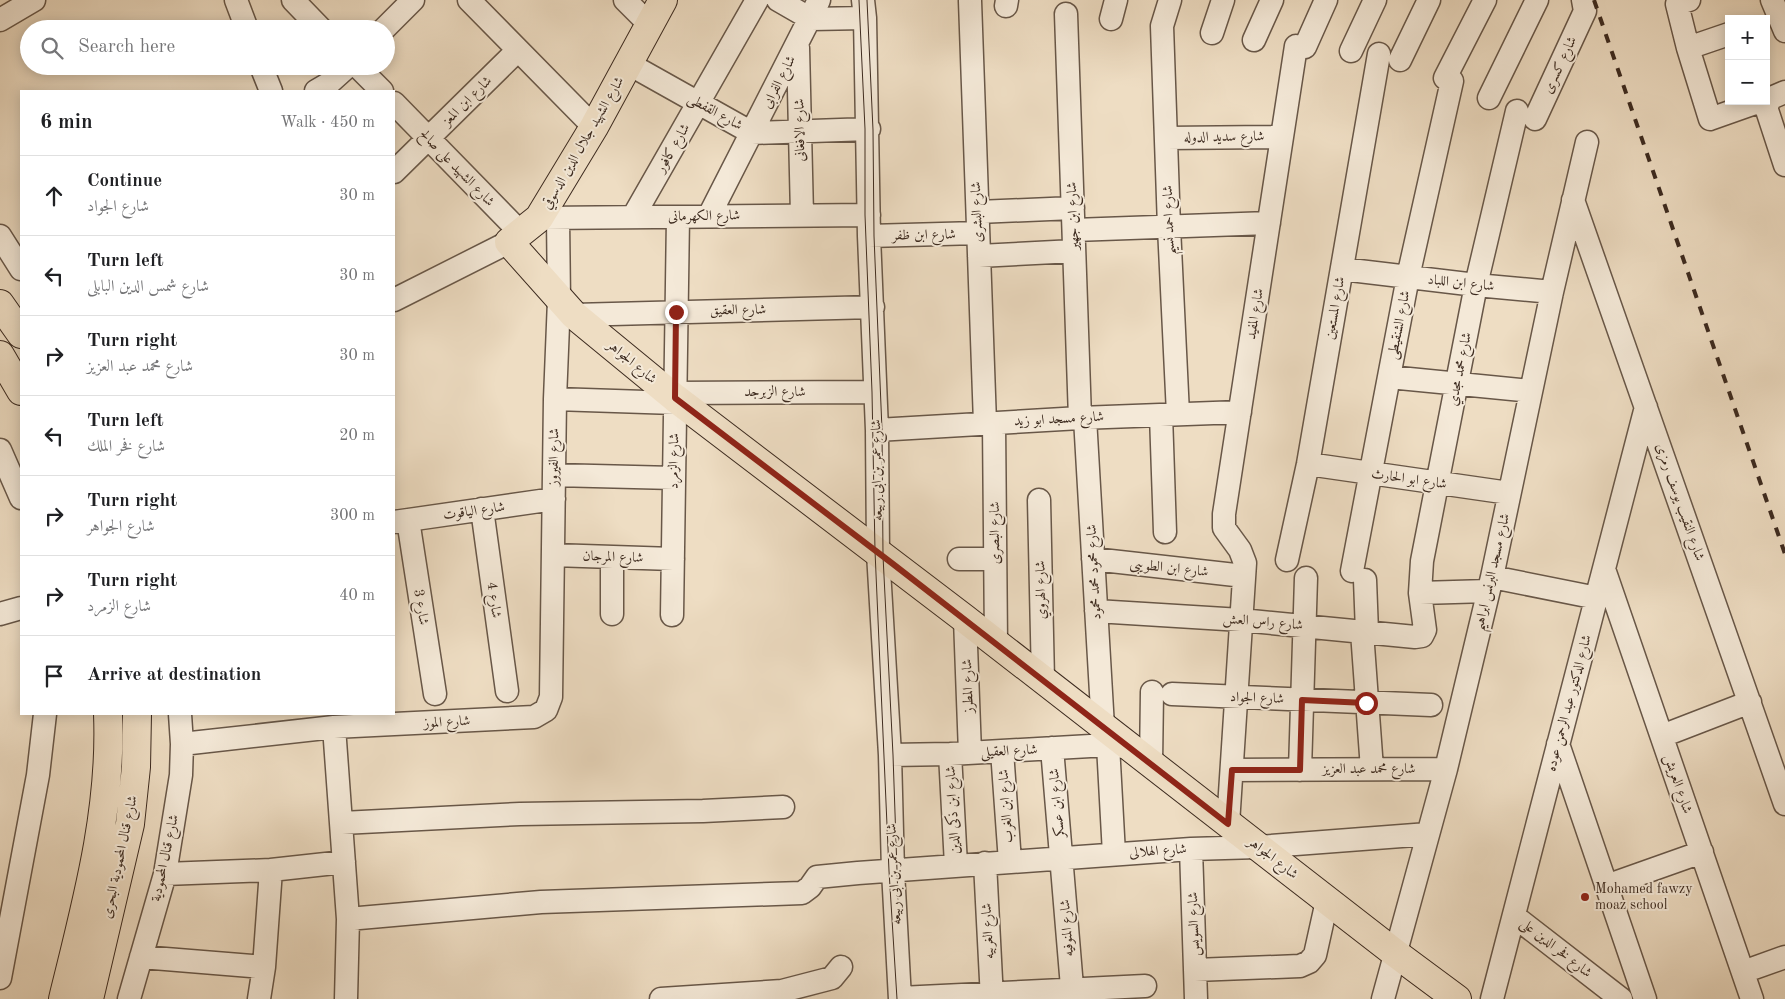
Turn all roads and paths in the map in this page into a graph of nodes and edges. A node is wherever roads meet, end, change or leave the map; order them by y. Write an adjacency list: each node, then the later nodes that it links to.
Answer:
1 (34, 0): 24 (street)
2 (236, 0): 25 (street)
3 (293, 0): 26 (street)
4 (413, 0): 27 (street)
5 (469, 0): 34 (street)
6 (625, 0): 28 (street)
7 (663, 0): 28 (main road, شارع الشهيد جلال الدين الدسوقي)
8 (757, 0): 47 (street, شارع كافور)
9 (778, 0): 21 (street)
10 (1170, 0): 57 (street, شارع احمد نسيم)
11 (1223, 0): 29 (street)
12 (1272, 0): 31 (street)
13 (1326, 0): 55 (street, شارع المفيد)
14 (1375, 0): 35 (street)
15 (1429, 0): 37 (street)
16 (1485, 0): 76 (street, شارع الشنقيطى)
17 (1537, 0): 45 (street)
18 (970, 1): 66 (street, شارع البشرى)
19 (1683, 2): 33 (street)
20 (1584, 6): 50 (street, شارع كسرى)
21 (815, 9): 22 (street); 32 (street, شارع الفرابى)
22 (864, 9): 52 (street, شارع عمر بن ابى ربيعه)
23 (1064, 9): 71 (street, شارع ابن جهير)
24 (0, 20)
25 (244, 20)
26 (308, 20)
27 (393, 20)
28 (650, 25): 38 (main road, شارع الشهيد جلال الدين الدسوقي)
29 (1212, 33)
30 (1725, 35): 33 (street)
31 (1254, 40)
32 (798, 44): 53 (street, شارع الافغانى); 54 (street, شارع الفرابى)
33 (1688, 48): 49 (street)
34 (518, 50): 51 (street); 56 (street, شارع ابن المعز)
35 (1351, 51)
36 (1379, 54): 75 (street, شارع المستعين)
37 (1400, 60)
38 (629, 64): 47 (street, شارع القفطى); 51 (main road, شارع الشهيد جلال الدين الدسوقي)
39 (265, 75): 42 (street)
40 (338, 75): 43 (street)
41 (366, 75): 44 (street)
42 (271, 90)
43 (318, 90)
44 (381, 90)
45 (1489, 98)
46 (1770, 100): 59 (street)
47 (698, 103): 54 (street, شارع القفطى); 64 (street, شارع كافور)
48 (395, 104): 56 (street, شارع الشهيد على صالح)
49 (1754, 105)
50 (1526, 115): 77 (street, شارع محمد مجدي)
51 (594, 126): 70 (main road, شارع الشهيد جلال الدين الدسوقي)
52 (868, 130): 53 (street, شارع القفطى); 68 (street, شارع عمر بن ابى ربيعه)
53 (800, 132): 54 (street, شارع القفطى); 63 (street, شارع الافغانى)
54 (752, 133): 62 (street, شارع الفرابى)
55 (1282, 137): 57 (street, شارع سديد الدوله); 67 (street, شارع المفيد)
56 (428, 138): 60 (street, شارع ابن المعز); 70 (street, شارع الشهيد على صالح)
57 (1166, 138): 69 (street, شارع احمد نسيم)
58 (1587, 142): 61 (street, شارع مسجد البرنس ابراهيم)
59 (1784, 156)
60 (395, 171)
61 (1573, 200): 78 (street, شارع مسجد البرنس ابراهيم); 93 (street, شارع النقيب يوسف رمزى)
62 (709, 216): 63 (street, شارع الكهرمانى); 65 (street, شارع الكهرمانى)
63 (802, 216): 68 (street, شارع الكهرمانى)
64 (633, 217): 65 (street, شارع الكهرمانى); 70 (street, شارع الكهرمانى)
65 (678, 217): 83 (street, شارع الزمرد)
66 (978, 223): 68 (street, شارع ابن ظفر); 71 (street, شارع ابن ظفر); 73 (street, شارع البشرى)
67 (1269, 223): 69 (street, شارع ابن ظفر); 94 (street, شارع المفيد)
68 (869, 225): 82 (street, شارع عمر بن ابى ربيعه)
69 (1169, 227): 71 (street, شارع ابن ظفر); 95 (street, شارع احمد نسيم)
70 (532, 228): 79 (street); 81 (main road, شارع الجواهر); 81 (street, شارع الفيروز)
71 (1073, 230): 73 (street, شارع ابن ظفر); 96 (street, شارع ابن جهير)
72 (0, 236): 74 (street)
73 (979, 256): 97 (street, شارع البشرى)
74 (20, 267)
75 (1342, 269): 76 (street, شارع ابن اللباد); 100 (street, شارع المستعين)
76 (1408, 277): 77 (street, شارع ابن اللباد); 86 (street, شارع الشنقيطى)
77 (1476, 285): 78 (street, شارع ابن اللباد); 87 (street, شارع محمد مجدي)
78 (1552, 292): 89 (street, شارع مسجد البرنس ابراهيم)
79 (395, 299)
80 (0, 304): 84 (main road)
81 (567, 307): 83 (street, شارع العقيق); 91 (main road, شارع الجواهر); 92 (street, شارع الفيروز)
82 (873, 307): 83 (street, شارع العقيق); 90 (street, شارع عمر بن ابى ربيعه)
83 (676, 312): 91 (street, شارع الزمرد)
84 (20, 333)
85 (0, 356): 88 (main road)
86 (1389, 376): 87 (street); 101 (street, شارع الشنقيطى)
87 (1457, 384): 89 (street); 104 (street, شارع محمد مجدي)
88 (20, 389)
89 (1530, 391): 105 (street, شارع مسجد البرنس ابراهيم)
90 (876, 392): 91 (street, شارع الزبرجد); 98 (street, شارع عمر بن ابى ربيعه)
91 (675, 398): 92 (street, شارع الزبرجد); 103 (street, شارع الزمرد); 112 (main road, شارع الجواهر)
92 (555, 399): 102 (street, شارع الفيروز)
93 (1646, 407): 120 (street, شارع الدكتور عبد الرحمن عوده); 143 (street, شارع النقيب يوسف رمزى)
94 (1240, 412): 95 (street, شارع مسجد ابو زيد); 121 (street, شارع المفيد)
95 (1169, 415): 96 (street, شارع مسجد ابو زيد); 111 (street, شارع احمد نسيم)
96 (1082, 418): 97 (street, شارع مسجد ابو زيد); 118 (street, شارع محمود محمد محمود)
97 (990, 423): 98 (street, شارع مسجد ابو زيد); 117 (street, شارع البصرى)
98 (878, 430): 112 (street, شارع عمر بن ابى ربيعه)
99 (0, 450): 106 (street)
100 (1308, 464): 101 (street, شارع ابو الحارث); 119 (street, شارع المستعين)
101 (1371, 473): 104 (street, شارع ابو الحارث); 135 (street, شارع الشنقيطى)
102 (554, 476): 103 (street); 107 (street, شارع الفيروز)
103 (674, 478): 115 (street, شارع الزمرد)
104 (1438, 483): 105 (street, شارع ابو الحارث); 124 (street, شارع محمد مجدي)
105 (1509, 493): 123 (street, شارع مسجد البرنس ابراهيم)
106 (20, 496)
107 (554, 499): 109 (street, شارع الياقوت); 113 (street, شارع الفيروز)
108 (1039, 500): 137 (street, شارع الهروي)
109 (482, 509): 110 (street, شارع الياقوت); 138 (street, شارع 4)
110 (401, 521): 139 (street, شارع 3)
111 (1165, 532)
112 (878, 554): 131 (main road, شارع الجواهر); 158 (street, شارع عمر بن ابى ربيعه)
113 (553, 556): 114 (street, شارع المرجان); 140 (street, شارع الفيروز)
114 (612, 557): 115 (street, شارع المرجان); 129 (street)
115 (673, 559): 130 (street, شارع الزمرد)
116 (959, 559): 117 (street)
117 (995, 559): 136 (street, شارع البصرى)
118 (1093, 559): 121 (street, شارع ابن الطويبى); 127 (street, شارع محمود محمد محمود)
119 (1287, 560)
120 (1604, 569): 125 (street, شارع الدكتور عبد الرحمن عوده); 151 (street, شارع العريش)
121 (1244, 576): 132 (street, شارع المفيد)
122 (1306, 578): 133 (street)
123 (1490, 584): 124 (street); 125 (street); 161 (street, شارع مسجد البرنس ابراهيم)
124 (1420, 593): 134 (street, شارع محمد مجدي)
125 (1596, 598): 154 (street, شارع الدكتور عبد الرحمن عوده)
126 (20, 608): 128 (street)
127 (1096, 611): 132 (street, شارع راس العش); 152 (street, شارع محمود محمد محمود)
128 (0, 614)
129 (612, 614)
130 (672, 614)
131 (965, 619): 136 (main road, شارع الجواهر); 157 (street, شارع المطرز)
132 (1241, 620): 133 (street, شارع راس العش); 141 (street, شارع المفيد)
133 (1304, 626): 135 (street, شارع راس العش); 142 (street)
134 (1426, 630): 135 (street, شارع راس العش)
135 (1364, 632): 144 (street, شارع الشنقيطى)
136 (996, 643): 137 (main road, شارع الجواهر)
137 (1043, 680): 152 (main road, شارع الجواهر)
138 (507, 691)
139 (435, 694)
140 (550, 697): 150 (street, شارع الموز)
141 (1236, 697): 142 (street, شارع الجواد); 159 (street, شارع الجواد); 162 (street, شارع المفيد)
142 (1302, 700): 144 (street, شارع الجواد); 163 (street)
143 (1750, 702): 151 (street); 164 (street, شارع النقيب يوسف رمزى)
144 (1366, 703): 145 (street, شارع الجواد); 160 (street, شارع الشنقيطى)
145 (1431, 705)
146 (45, 715): 183 (street)
147 (108, 715): 197 (main road, شارع قنال المحمودية البحرى)
148 (137, 715): 198 (main road, شارع قنال المحمودية البحرى)
149 (180, 715): 153 (street, شارع قنال المحمودية)
150 (334, 727): 153 (street, شارع الموز); 166 (street)
151 (1662, 736): 171 (street, شارع العريش)
152 (1113, 740): 155 (street, شارع العقيلى); 159 (main road, شارع الجواهر); 172 (street, شارع محمود محمد محمود)
153 (182, 744): 180 (street, شارع قنال المحمودية)
154 (1558, 744): 181 (street); 184 (street, شارع الدكتور عبد الرحمن عوده)
155 (1052, 748): 156 (street, شارع العقيلى); 173 (street, شارع ابن عسكر)
156 (1002, 751): 157 (street, شارع العقيلى); 175 (street, شارع ابن الغرب)
157 (960, 754): 158 (street, شارع العقيلى); 177 (street, شارع ابن ذكى الدين)
158 (890, 755): 179 (street, شارع عمر بن ابى ربيعه)
159 (1151, 764): 167 (main road, شارع الجواهر)
160 (1372, 769): 161 (street, شارع محمد عبد العزيز); 163 (street, شارع محمد عبد العزيز)
161 (1446, 769): 168 (street, شارع مسجد البرنس ابراهيم)
162 (1232, 770): 163 (street, شارع محمد عبد العزيز); 167 (street, شارع المفيد)
163 (1300, 770)
164 (1785, 804)
165 (783, 807): 166 (street)
166 (342, 823): 174 (street)
167 (1228, 824): 169 (main road, شارع الجواهر)
168 (1428, 834): 169 (street, شارع الهلالى); 186 (street, شارع مسجد البرنس ابراهيم)
169 (1258, 847): 170 (street, شارع الهلالى); 182 (main road, شارع الجواهر)
170 (1191, 849): 172 (street, شارع الهلالى); 191 (street, شارع السويس)
171 (1702, 852): 181 (street); 192 (street, شارع العريش)
172 (1114, 854): 173 (street, شارع الهلالى)
173 (1062, 858): 175 (street, شارع الهلالى); 195 (street, شارع المنوفيه)
174 (344, 862): 178 (street); 185 (street)
175 (1010, 862): 176 (street, شارع الهلالى)
176 (984, 863): 177 (street, شارع الهلالى); 196 (street, شارع الغربيه)
177 (956, 865): 179 (street, شارع الهلالى)
178 (271, 870): 180 (street); 189 (street)
179 (891, 871): 185 (street, شارع الهلالى); 203 (street, شارع عمر بن ابى ربيعه)
180 (165, 874): 187 (street, شارع قنال المحمودية)
181 (1606, 886): 209 (street)
182 (1327, 901): 186 (main road, شارع الجواهر); 191 (street)
183 (6, 915): 193 (street)
184 (1514, 916): 207 (street, شارع الدكتور عبد الرحمن عوده); 208 (street, شارع فخر الدين على)
185 (348, 919): 201 (street)
186 (1395, 953): 205 (street, شارع مسجد البرنس ابراهيم); 206 (main road, شارع الجواهر)
187 (141, 957): 189 (street); 199 (street, شارع قنال المحمودية)
188 (1785, 957): 192 (street)
189 (264, 967): 200 (street)
190 (841, 967): 202 (street)
191 (1195, 970): 204 (street, شارع السويس)
192 (1743, 972): 210 (street, شارع العريش)
193 (0, 978)
194 (1145, 986): 195 (street)
195 (1072, 994): 196 (street)
196 (992, 996): 203 (street)
197 (63, 999)
198 (89, 999)
199 (129, 999)
200 (259, 999)
201 (346, 999)
202 (661, 999)
203 (900, 999)
204 (1196, 999)
205 (1383, 999)
206 (1457, 999)
207 (1492, 999)
208 (1621, 999)
209 (1645, 999)
210 (1752, 999)

